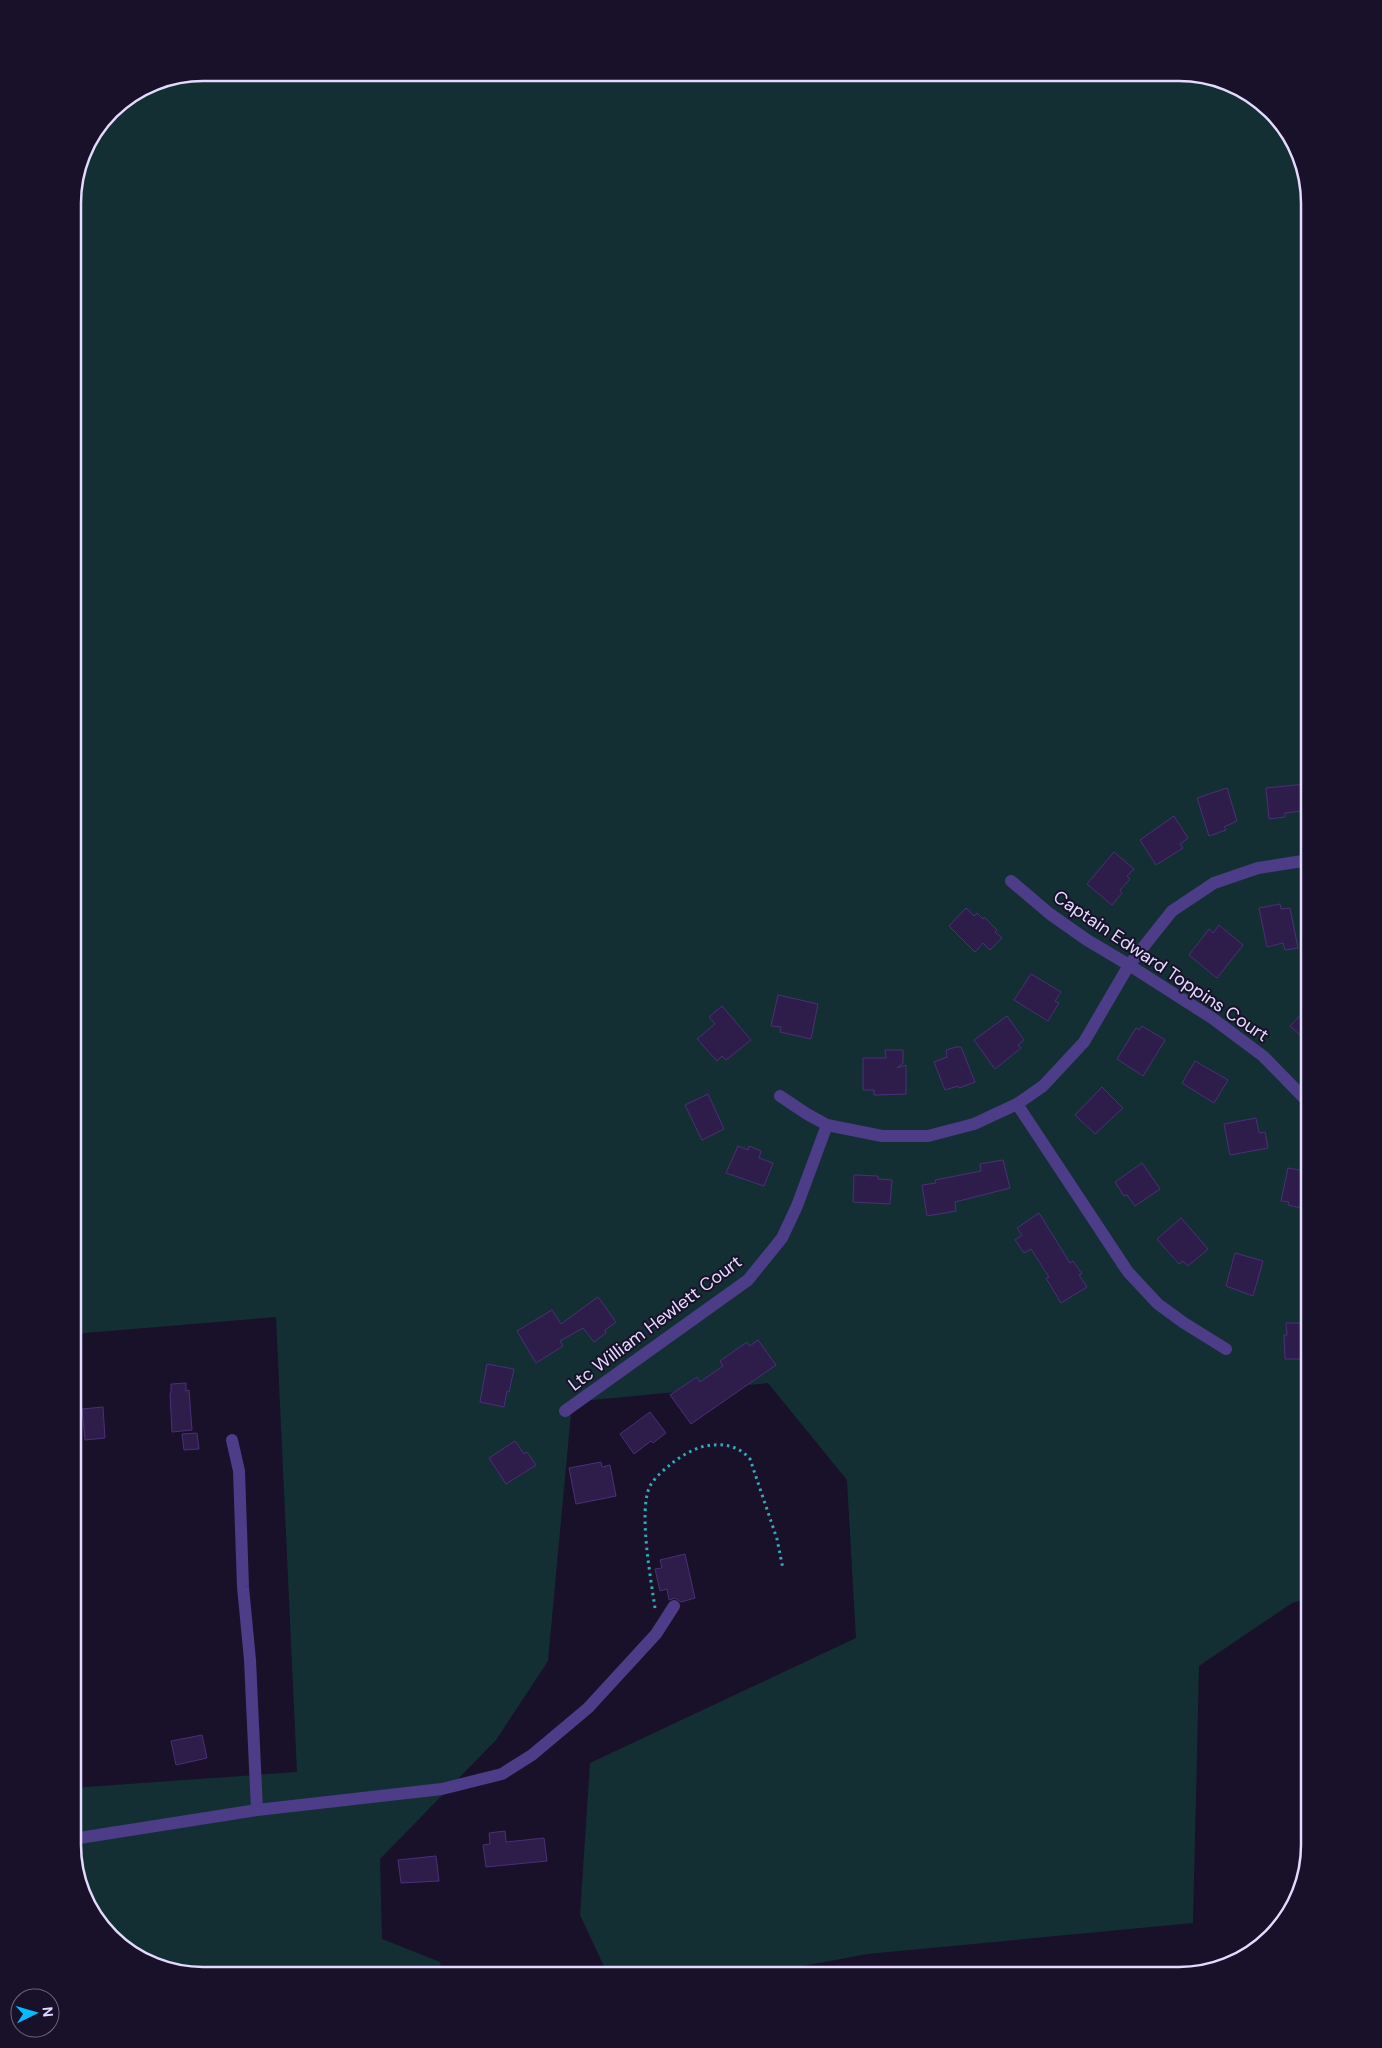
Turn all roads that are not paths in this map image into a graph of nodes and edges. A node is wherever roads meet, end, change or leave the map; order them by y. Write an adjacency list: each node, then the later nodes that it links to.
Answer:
1 (1301, 861): 3 (street)
2 (1011, 881): 3 (street, Captain Edward Toppins Court)
3 (1129, 965): 4 (street, Captain Edward Toppins Court); 6 (street)
4 (1301, 1094)
5 (780, 1096): 7 (street)
6 (1017, 1104): 7 (street); 8 (street)
7 (827, 1125): 9 (street, Ltc William Hewlett Court)
8 (1226, 1349)
9 (565, 1411)
10 (232, 1440): 12 (street)
11 (674, 1606): 12 (street)
12 (257, 1810): 13 (street)
13 (81, 1838)

